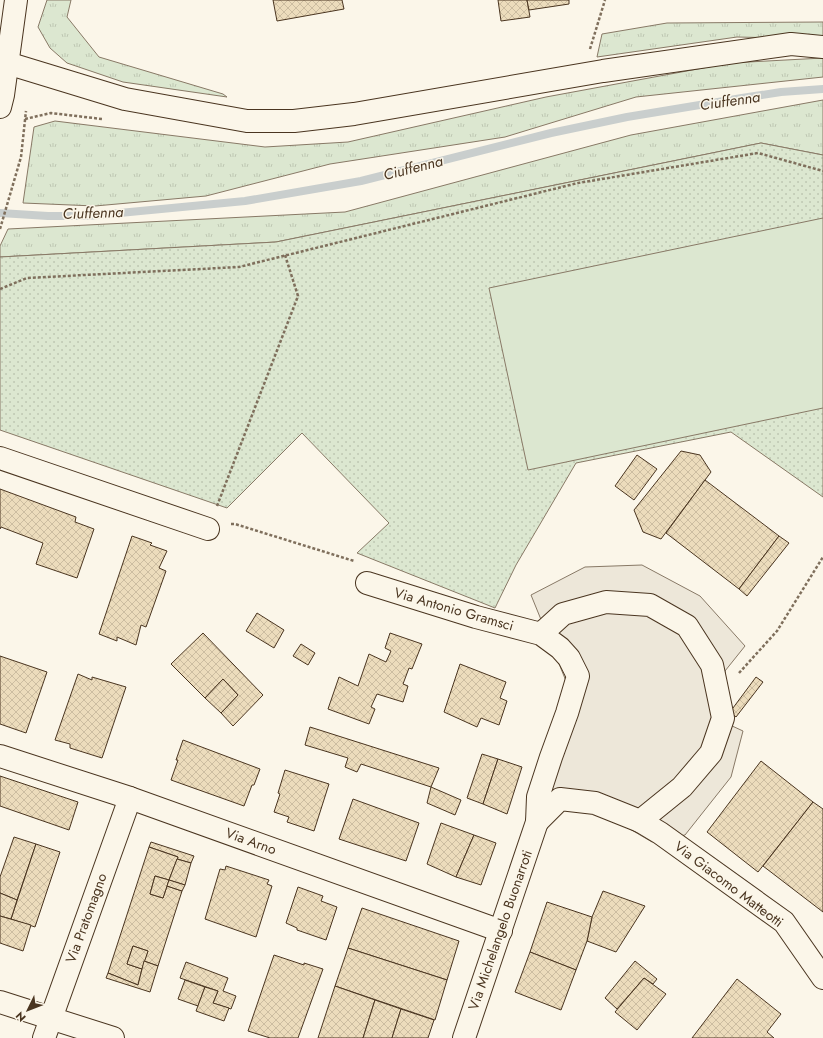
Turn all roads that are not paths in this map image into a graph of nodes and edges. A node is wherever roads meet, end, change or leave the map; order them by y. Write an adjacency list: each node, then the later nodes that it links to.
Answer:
1 (16, 0): 3 (street)
2 (823, 47): 3 (street)
3 (7, 63): 4 (street)
4 (0, 107)
5 (0, 458): 6 (street)
6 (208, 529)
7 (367, 583): 8 (street, Via Antonio Gramsci)
8 (541, 634): 11 (street); 12 (street)
9 (0, 756): 10 (street, Via Arno)
10 (130, 798): 13 (street, Via Arno); 16 (street, Via Pratomagno)
11 (640, 820): 12 (street, Via Giacomo Matteotti); 14 (street, Via Giacomo Matteotti)
12 (537, 822): 13 (street, Via Michelangelo Buonarroti)
13 (501, 931): 18 (street, Via Michelangelo Buonarroti)
14 (823, 978)
15 (0, 1002): 16 (street)
16 (47, 1028): 17 (street)
17 (113, 1038)
18 (464, 1038)

